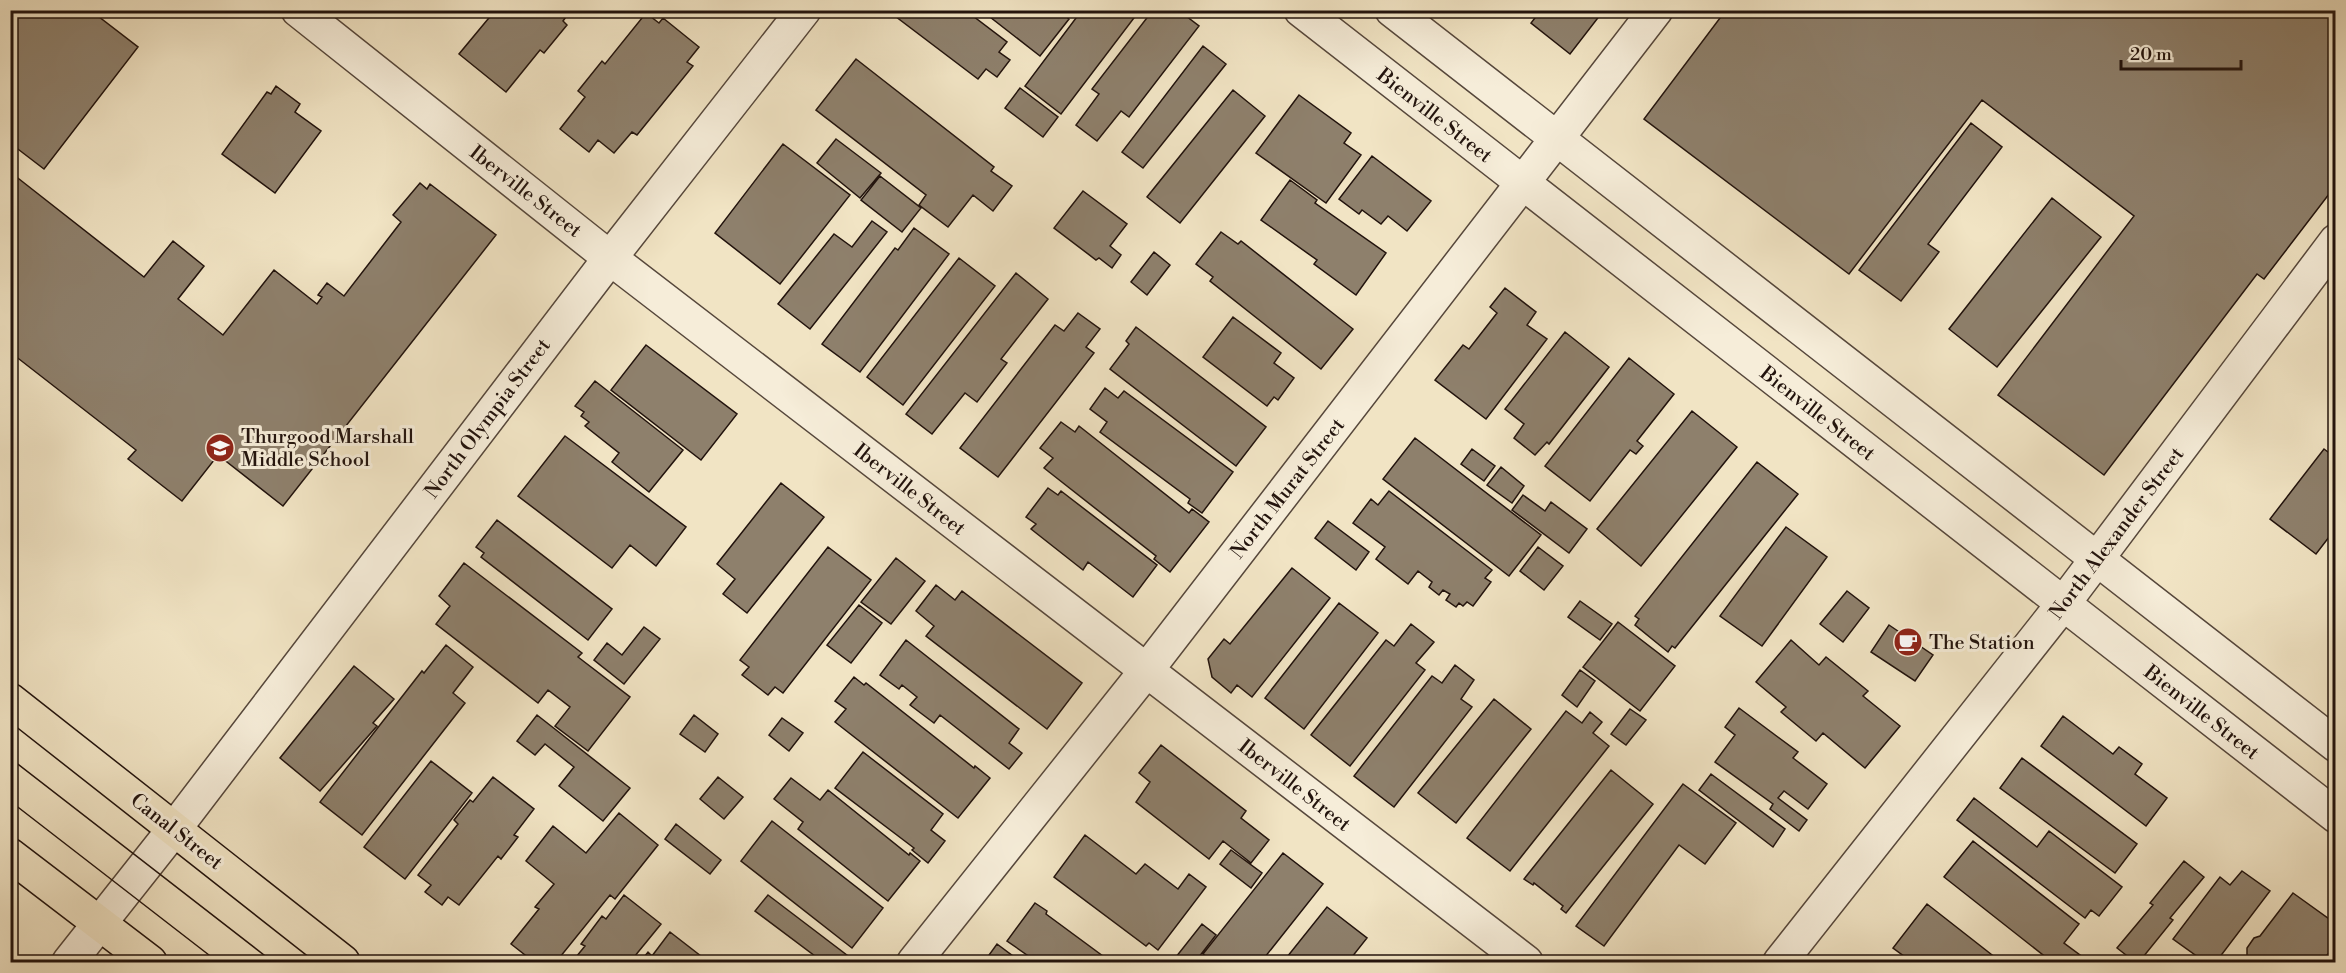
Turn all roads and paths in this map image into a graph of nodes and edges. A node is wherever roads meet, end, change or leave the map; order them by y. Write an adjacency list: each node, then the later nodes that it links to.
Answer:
1 (298, 10): 9 (street, Iberville Street)
2 (804, 10): 9 (street, North Olympia Street)
3 (1301, 10): 7 (street, Bienville Street)
4 (1392, 10): 6 (street)
5 (1656, 10): 6 (street, North Murat Street)
6 (1557, 139): 7 (street, North Murat Street); 10 (street)
7 (1523, 183): 11 (street, Bienville Street); 12 (street, North Murat Street)
8 (2336, 241): 10 (street, North Alexander Street)
9 (610, 258): 12 (street, Iberville Street); 16 (street, North Olympia Street)
10 (2097, 558): 11 (street, North Alexander Street); 14 (street)
11 (2063, 604): 15 (street, Bienville Street); 24 (street, North Alexander Street)
12 (1146, 671): 22 (street, North Murat Street); 23 (street, Iberville Street)
13 (10, 700): 16 (main road, Canal Street)
14 (2336, 745)
15 (2336, 816)
16 (175, 828): 18 (street, North Olympia Street); 21 (main road, Canal Street)
17 (10, 855): 18 (main road)
18 (99, 924): 19 (street, North Olympia Street); 20 (main road)
19 (69, 963)
20 (150, 963)
21 (343, 963)
22 (914, 963)
23 (1526, 963)
24 (1780, 963)

